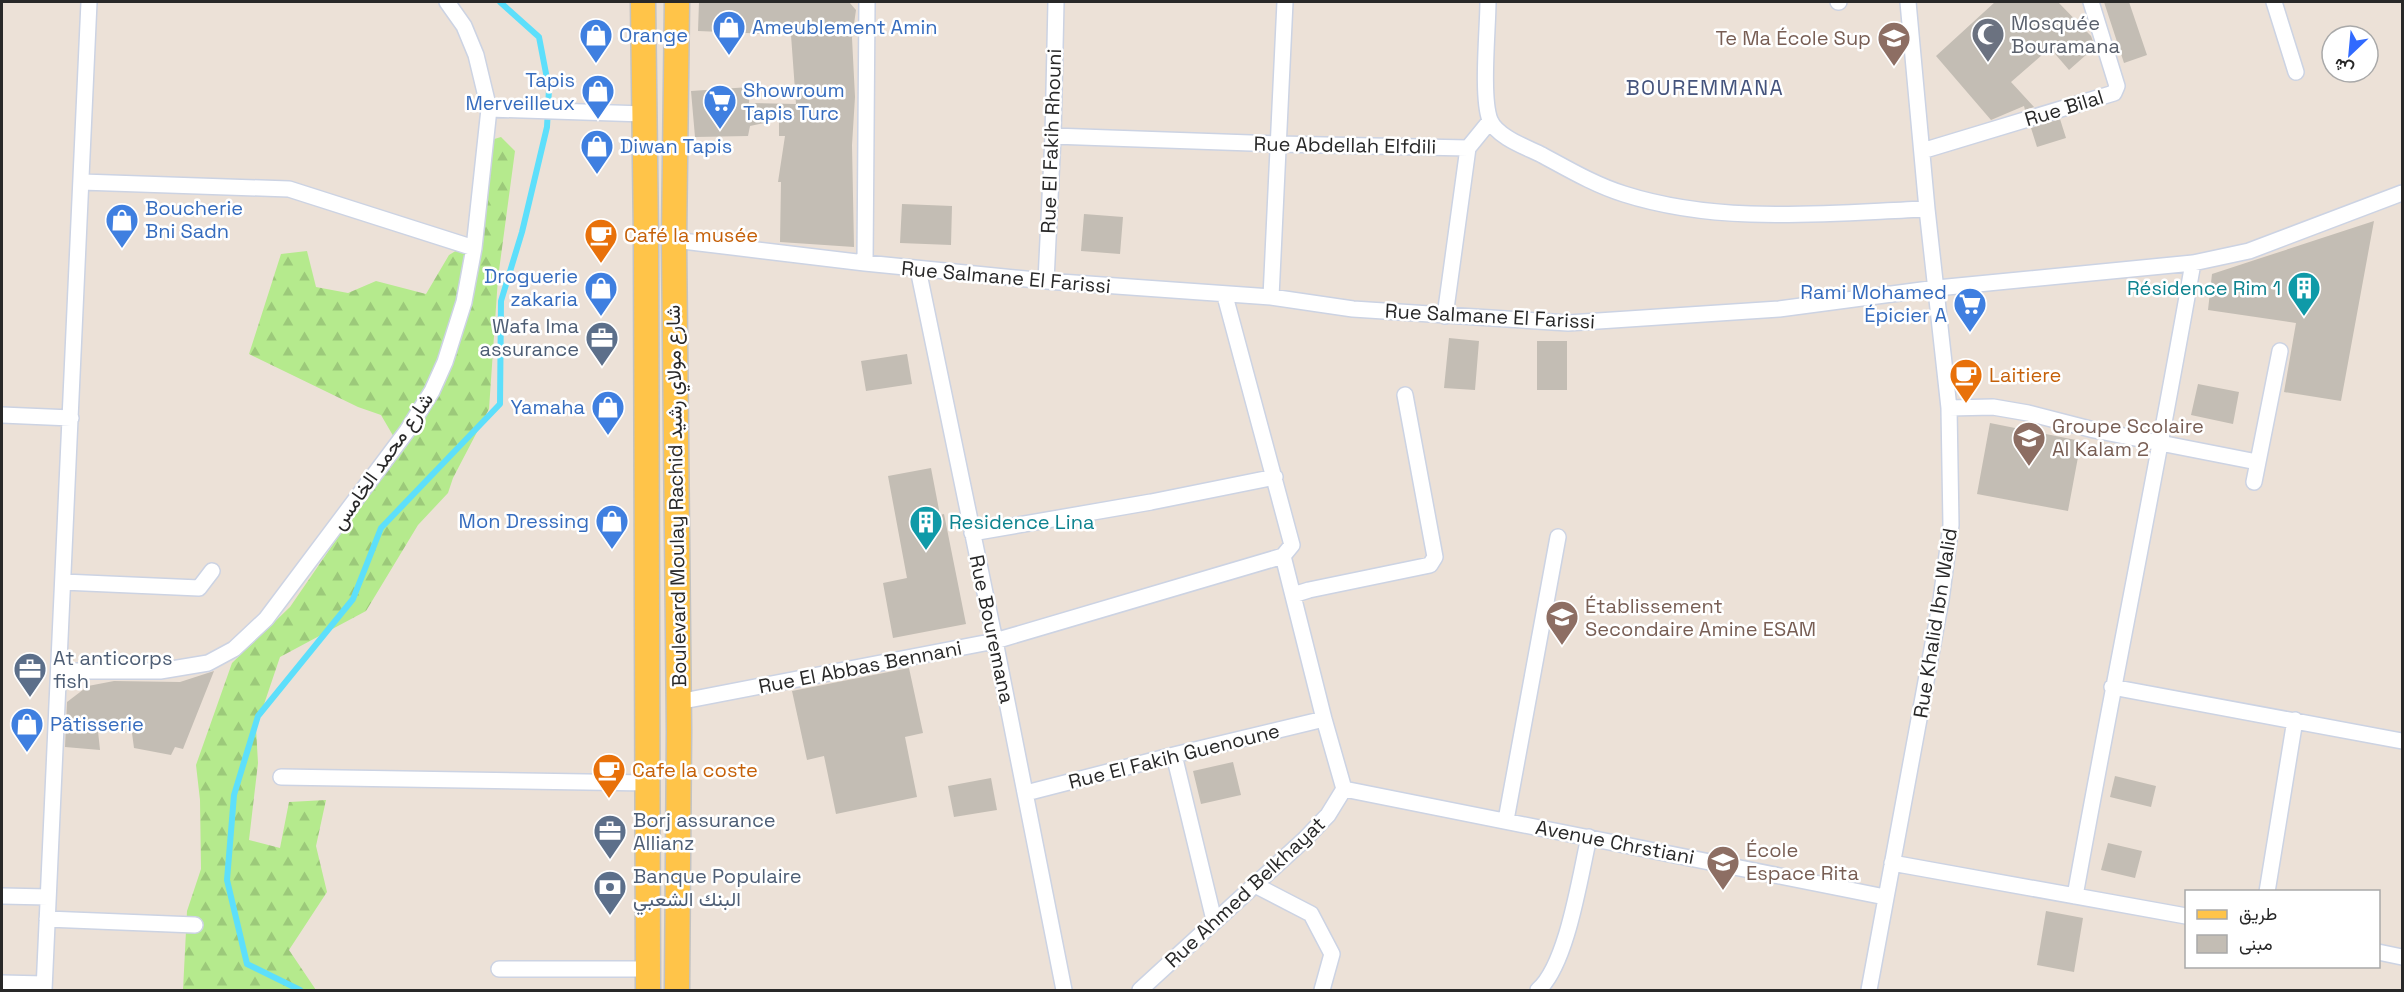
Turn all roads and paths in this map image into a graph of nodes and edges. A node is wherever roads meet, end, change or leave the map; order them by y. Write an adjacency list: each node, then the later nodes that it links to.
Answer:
1 (89, 2): 20 (street)
2 (447, 2): 13 (street, شارع محمد الخامس)
3 (643, 2): 14 (main road, Boulevard Moulay Rachid شارع مولاي رشيد)
4 (677, 2): 23 (main road, Boulevard Moulay Rachid شارع مولاي رشيد)
5 (867, 2): 26 (street)
6 (1056, 2): 16 (street, Rue El Fakih Rhouni)
7 (1285, 2): 17 (street)
8 (1488, 2): 15 (street)
9 (1908, 2): 19 (street, Rue Khalid Ibn Walid)
10 (2091, 2): 19 (street, Rue Bilal)
11 (2274, 2): 12 (street)
12 (2296, 72)
13 (489, 109): 14 (street); 24 (street, شارع محمد الخامس)
14 (644, 114): 57 (main road, Boulevard Moulay Rachid شارع مولاي رشيد)
15 (1490, 121): 18 (street); 22 (street)
16 (1053, 136): 17 (street, Rue Abdellah Elfdili); 28 (street, Rue El Fakih Rhouni)
17 (1277, 144): 18 (street, Rue Abdellah Elfdili); 31 (street)
18 (1468, 148): 32 (street)
19 (1922, 151): 22 (street, Rue Khalid Ibn Walid)
20 (82, 182): 24 (street); 37 (street)
21 (2403, 193): 25 (street, Rue Salmane El Farissi)
22 (1927, 208): 29 (street, Rue Khalid Ibn Walid)
23 (674, 240): 26 (street, Rue Salmane El Farissi); 51 (main road, Boulevard Moulay Rachid شارع مولاي رشيد)
24 (474, 248): 49 (street, شارع محمد الخامس)
25 (2193, 263): 29 (street, Rue Salmane El Farissi); 38 (street)
26 (865, 264): 27 (street, Rue Salmane El Farissi)
27 (918, 269): 28 (street, Rue Salmane El Farissi); 42 (street, Rue Bouremana)
28 (1046, 281): 30 (street, Rue Salmane El Farissi)
29 (1937, 288): 32 (street, Rue Salmane El Farissi); 35 (street, Rue Khalid Ibn Walid)
30 (1225, 296): 31 (street, Rue Salmane El Farissi); 40 (street)
31 (1271, 297): 32 (street, Rue Salmane El Farissi)
32 (1445, 316)
33 (2280, 351): 39 (street)
34 (1404, 395): 47 (street)
35 (1949, 408): 38 (street); 62 (street, Rue Khalid Ibn Walid)
36 (2, 415): 37 (street)
37 (71, 418): 46 (street)
38 (2162, 443): 39 (street); 50 (street)
39 (2257, 462): 41 (street)
40 (1275, 477): 42 (street); 44 (street)
41 (2253, 482)
42 (972, 533): 48 (street, Rue Bouremana)
43 (1558, 537): 60 (street)
44 (1283, 556): 47 (street); 48 (street, Rue El Abbas Bennani)
45 (212, 572): 46 (street)
46 (63, 582): 49 (street)
47 (1293, 596): 52 (street)
48 (996, 641): 51 (street, Rue El Abbas Bennani); 59 (street, Rue Bouremana)
49 (58, 671): 67 (street)
50 (2112, 687): 53 (street); 66 (street)
51 (678, 702): 79 (main road, Boulevard Moulay Rachid شارع مولاي رشيد)
52 (1323, 719): 55 (street, Rue El Fakih Guenoune); 58 (street)
53 (2295, 720): 54 (street); 64 (street)
54 (2403, 741)
55 (1174, 754): 59 (street, Rue El Fakih Guenoune); 71 (street)
56 (281, 777): 57 (street)
57 (648, 783): 76 (main road, Boulevard Moulay Rachid شارع مولاي رشيد)
58 (1344, 789): 60 (street, Avenue Chrstiani); 63 (street, Rue Ahmed Belkhayat)
59 (1026, 793): 80 (street, Rue Bouremana)
60 (1506, 820): 61 (street, Avenue Chrstiani)
61 (1589, 837): 68 (street, Avenue Chrstiani); 83 (street)
62 (1892, 863): 66 (street); 68 (street, Rue Khalid Ibn Walid)
63 (1256, 885): 71 (street, Rue Ahmed Belkhayat); 82 (street)
64 (2267, 890)
65 (2, 896): 67 (street)
66 (2075, 896): 69 (street)
67 (48, 897): 70 (street)
68 (1885, 897): 84 (street, Rue Khalid Ibn Walid)
69 (2185, 916)
70 (47, 920): 72 (street); 78 (street)
71 (1214, 920): 81 (street, Rue Ahmed Belkhayat)
72 (195, 925)
73 (2380, 952): 74 (street)
74 (2403, 957)
75 (500, 969): 76 (street)
76 (648, 980)
77 (2, 983): 78 (street)
78 (44, 987)
79 (677, 990)
80 (1064, 990)
81 (1140, 990)
82 (1322, 990)
83 (1538, 990)
84 (1869, 990)

